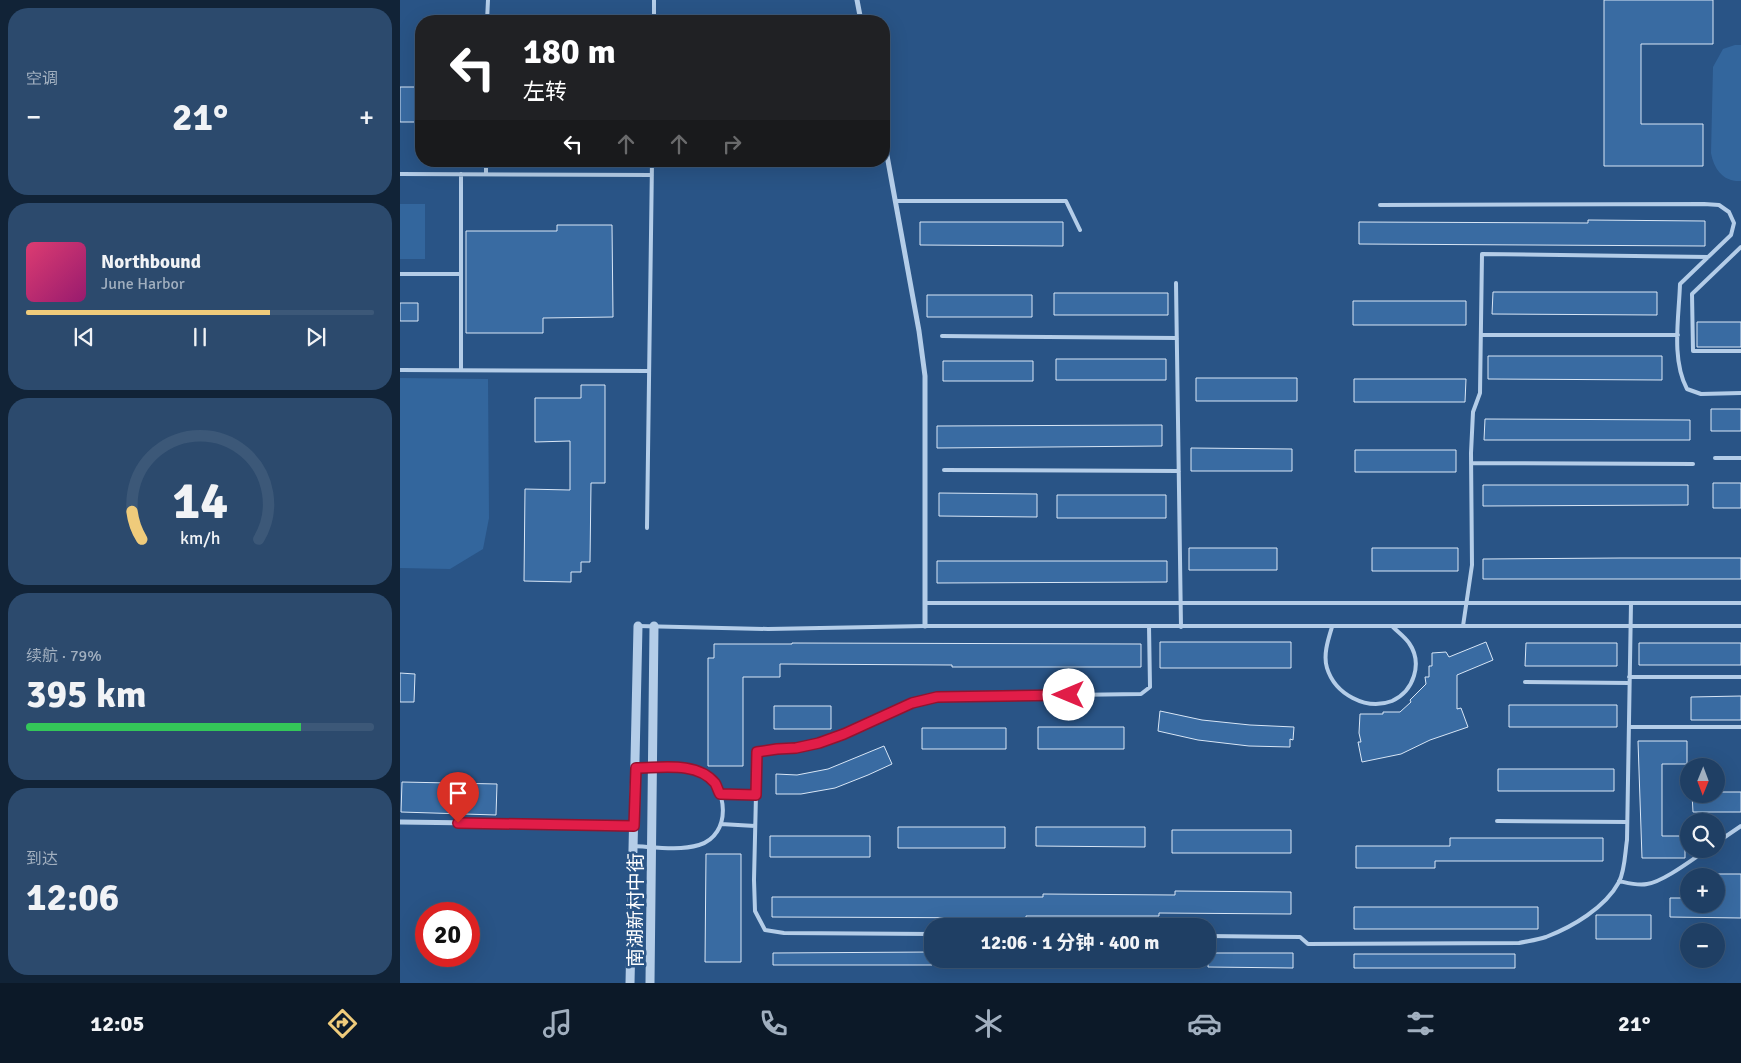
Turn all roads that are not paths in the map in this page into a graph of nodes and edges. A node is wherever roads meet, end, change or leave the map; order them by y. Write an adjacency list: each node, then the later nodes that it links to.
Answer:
1 (488, 0): 4 (lane)
2 (654, 0): 5 (lane)
3 (857, 0): 6 (street)
4 (487, 15)
5 (654, 15)
6 (860, 15)
7 (486, 167): 12 (lane)
8 (652, 167): 13 (lane)
9 (889, 167): 14 (street)
10 (400, 174): 11 (lane)
11 (462, 174): 12 (lane); 20 (lane)
12 (486, 174): 13 (lane)
13 (652, 175): 29 (lane)
14 (896, 201): 16 (lane); 38 (street)
15 (1380, 205): 18 (lane)
16 (1080, 230)
17 (1741, 247): 26 (lane)
18 (1708, 257): 22 (lane); 24 (lane)
19 (400, 274): 20 (lane)
20 (461, 274): 28 (lane)
21 (1176, 283): 25 (lane)
22 (1678, 335): 24 (lane); 30 (lane)
23 (942, 336): 25 (lane)
24 (1481, 336): 33 (lane)
25 (1177, 338): 36 (lane)
26 (1741, 351)
27 (400, 370): 28 (lane)
28 (461, 370): 29 (lane)
29 (649, 371): 37 (lane)
30 (1741, 393)
31 (1715, 458): 32 (lane)
32 (1741, 458)
33 (1471, 463): 34 (lane); 42 (lane)
34 (1692, 464)
35 (944, 470): 36 (lane)
36 (1179, 470): 39 (lane)
37 (647, 528)
38 (925, 603): 39 (lane); 45 (street)
39 (1181, 603): 42 (lane); 50 (lane)
40 (1631, 603): 41 (lane); 42 (lane); 48 (lane)
41 (1741, 603)
42 (1467, 604): 47 (lane)
43 (638, 626): 44 (lane); 59 (street)
44 (654, 626): 45 (lane); 60 (street, 南湖新村中街)
45 (925, 626): 46 (lane)
46 (1150, 626): 50 (lane); 62 (lane)
47 (1463, 626): 48 (lane); 52 (lane)
48 (1630, 626): 49 (lane); 53 (lane)
49 (1741, 626)
50 (1181, 627): 51 (lane)
51 (1332, 627): 52 (lane); 52 (lane)
52 (1393, 627)
53 (1629, 677): 54 (lane); 56 (lane)
54 (1741, 677)
55 (1524, 682): 56 (lane)
56 (1629, 683): 57 (lane)
57 (1629, 727): 58 (lane); 65 (lane)
58 (1741, 728)
59 (636, 768): 60 (lane); 67 (street)
60 (653, 768): 61 (lane); 72 (street, 南湖新村中街)
61 (720, 794): 62 (lane); 66 (lane)
62 (756, 795): 68 (lane)
63 (1497, 821): 65 (lane)
64 (400, 822): 67 (street)
65 (1627, 822): 74 (lane)
66 (721, 824): 68 (lane); 72 (lane)
67 (634, 826): 71 (street)
68 (755, 826): 75 (lane)
69 (1741, 826): 70 (lane)
70 (1725, 837)
71 (634, 846): 72 (lane); 77 (street)
72 (652, 847): 78 (street, 南湖新村中街)
73 (1694, 858): 74 (lane)
74 (1619, 881): 76 (lane)
75 (924, 934)
76 (1216, 936)
77 (630, 983)
78 (650, 983)

